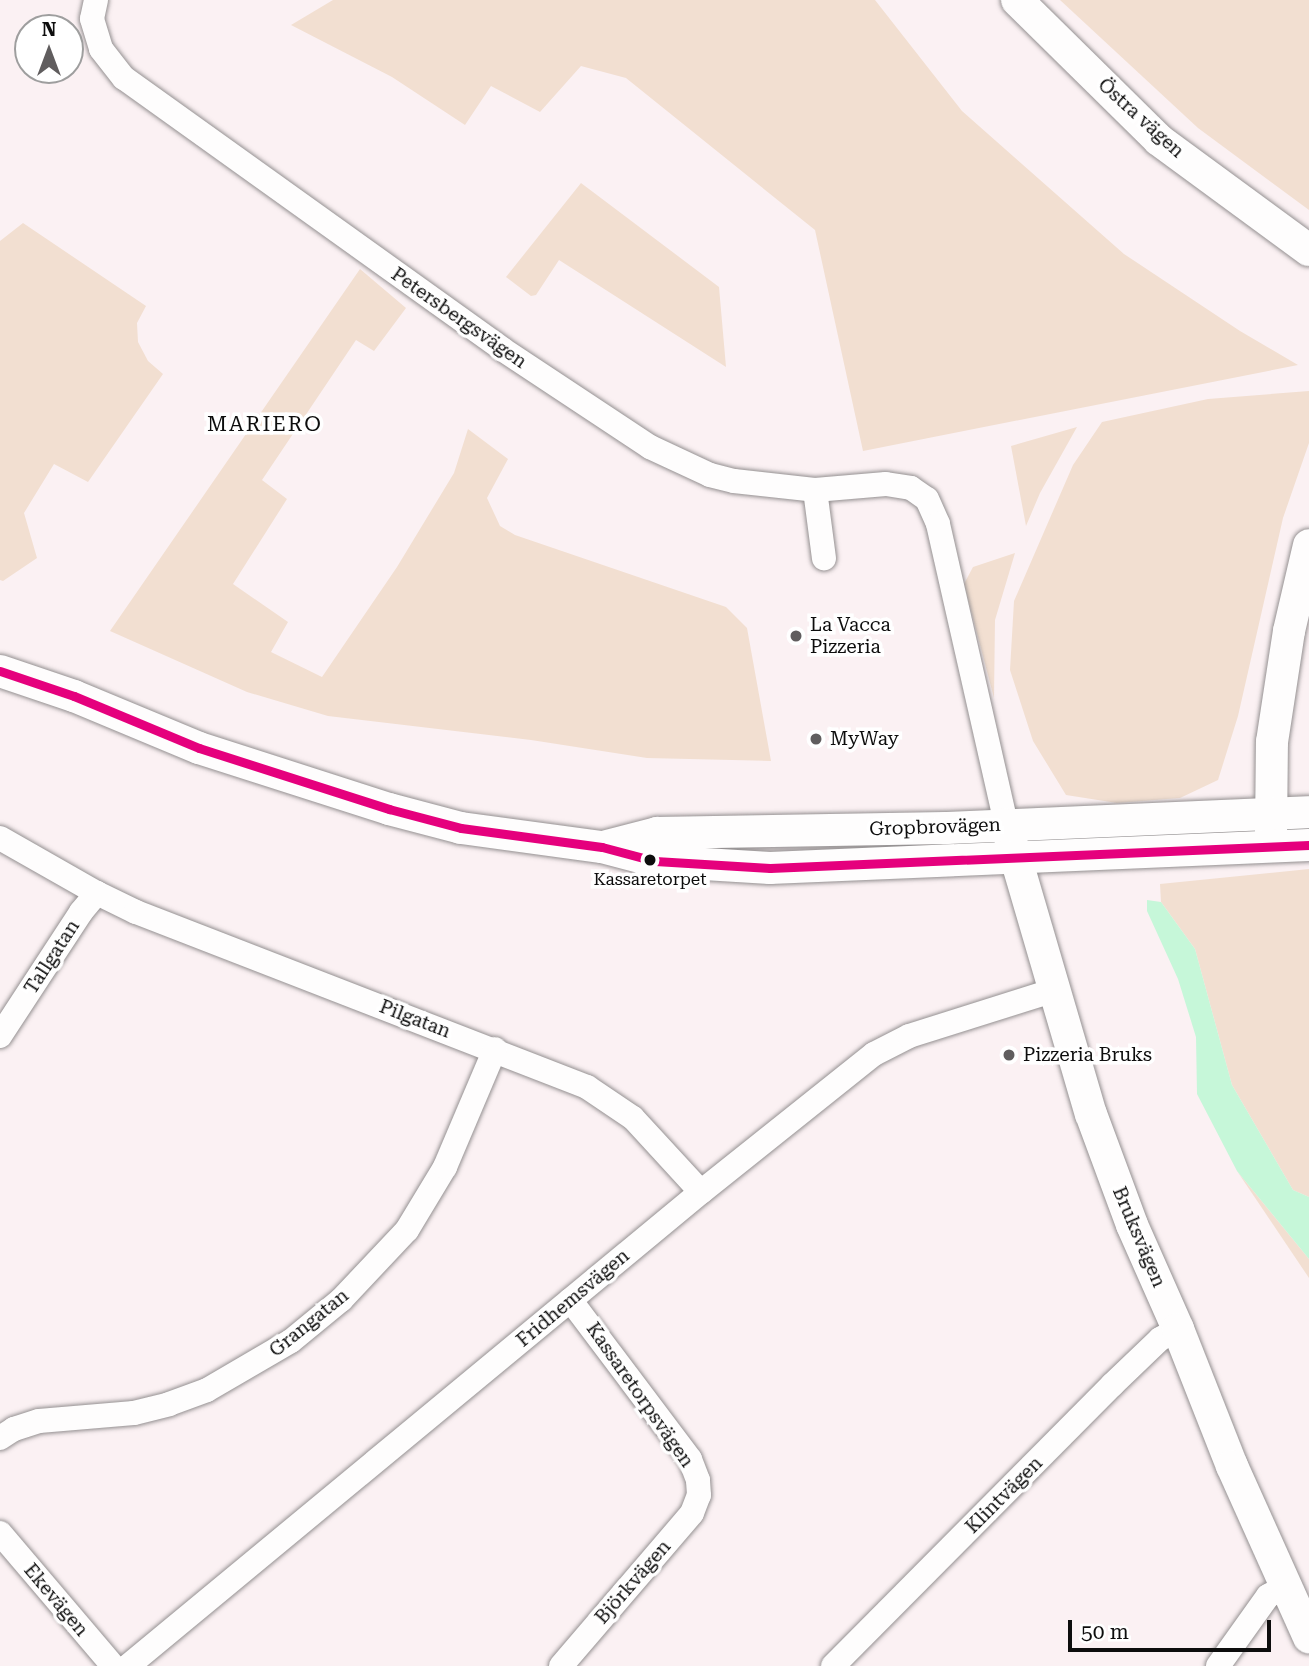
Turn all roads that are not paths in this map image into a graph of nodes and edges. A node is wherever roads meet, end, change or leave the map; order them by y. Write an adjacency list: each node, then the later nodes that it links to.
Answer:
1 (96, 0): 4 (street, Petersbergsvägen)
2 (1017, 0): 3 (street, Östra vägen)
3 (1309, 250)
4 (815, 490): 6 (street); 12 (street, Petersbergsvägen)
5 (1309, 545): 10 (street)
6 (824, 558)
7 (0, 655): 9 (street, Gropbrovägen)
8 (0, 671): 9 (street, Gropbrovägen)
9 (74, 696): 15 (street, Gropbrovägen)
10 (1270, 812): 11 (street, Gropbrovägen); 12 (street, Gropbrovägen); 16 (street)
11 (1309, 812)
12 (1006, 824): 15 (street, Gropbrovägen); 17 (street, Bruksvägen)
13 (0, 838): 18 (street, Pilgatan)
14 (1309, 845): 16 (street, Gropbrovägen)
15 (602, 848): 17 (street, Gropbrovägen)
16 (1272, 848): 17 (street, Gropbrovägen)
17 (1015, 856): 19 (street, Bruksvägen)
18 (97, 894): 20 (street, Tallgatan); 21 (street, Pilgatan)
19 (1052, 991): 22 (street, Fridhemsvägen); 24 (street, Bruksvägen)
20 (0, 1036)
21 (495, 1049): 22 (street, Pilgatan); 25 (street, Grangatan)
22 (701, 1192): 23 (street, Fridhemsvägen)
23 (570, 1300): 26 (street, Kassaretorpsvägen); 31 (street, Fridhemsvägen)
24 (1178, 1329): 28 (street, Bruksvägen); 33 (street, Klintvägen)
25 (0, 1438)
26 (699, 1494): 32 (street, Björkvägen)
27 (0, 1533): 30 (street, Ekevägen)
28 (1286, 1586): 29 (street, Bruksvägen); 34 (street)
29 (1309, 1637)
30 (113, 1666)
31 (128, 1666)
32 (561, 1666)
33 (833, 1666)
34 (1218, 1666)

